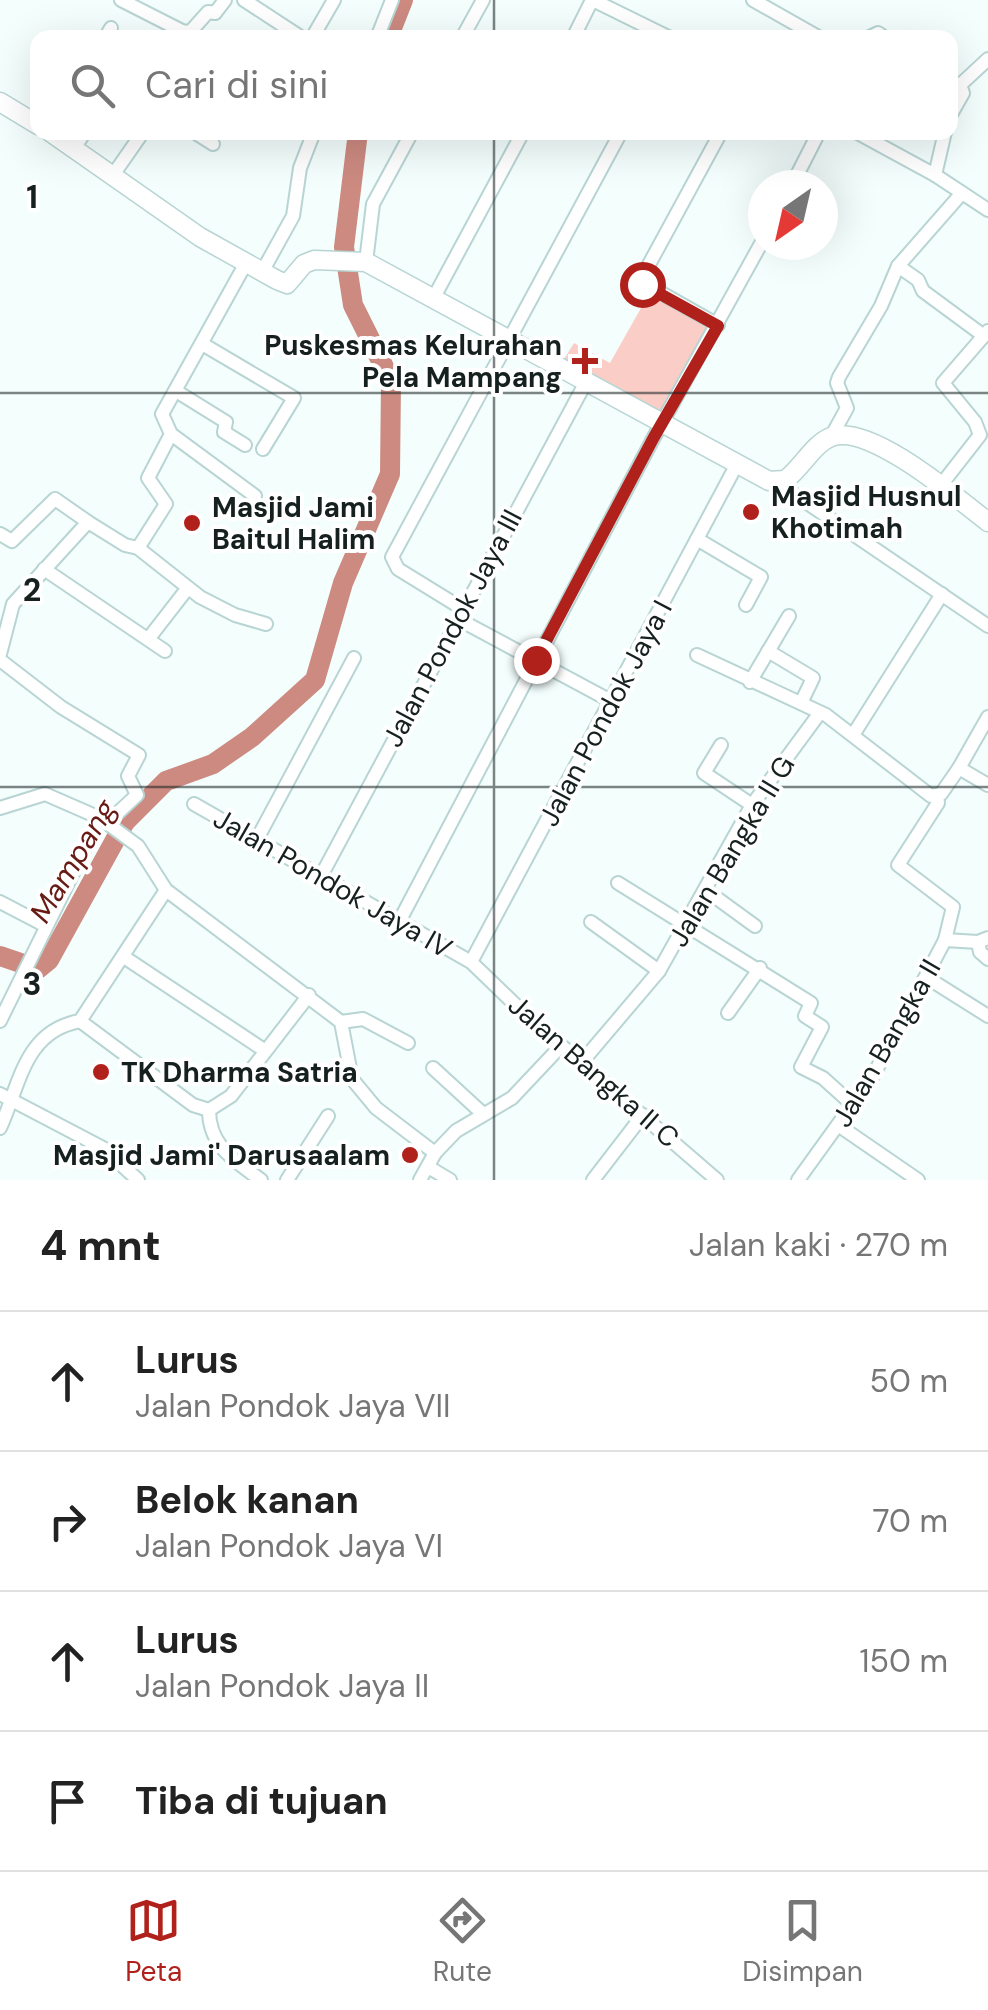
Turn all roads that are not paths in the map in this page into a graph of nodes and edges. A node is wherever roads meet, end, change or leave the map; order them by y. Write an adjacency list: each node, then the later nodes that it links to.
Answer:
1 (121, 0): 10 (street)
2 (225, 0): 11 (street)
3 (244, 0): 12 (street)
4 (334, 0): 13 (street)
5 (392, 0): 14 (street)
6 (483, 0): 15 (street)
7 (593, 0): 16 (street); 17 (street)
8 (753, 0): 9 (street)
9 (772, 5): 18 (street)
10 (174, 30)
11 (191, 30)
12 (290, 30)
13 (317, 30)
14 (379, 30)
15 (466, 30)
16 (577, 30)
17 (654, 30)
18 (808, 30)
19 (988, 59): 20 (street)
20 (958, 81)
21 (0, 102): 22 (street)
22 (30, 120)
23 (80, 140): 37 (street)
24 (138, 140): 37 (street)
25 (207, 140): 34 (street)
26 (311, 140): 43 (street)
27 (408, 140): 41 (street)
28 (519, 140): 44 (street)
29 (617, 140): 47 (street)
30 (717, 140): 45 (street)
31 (815, 140): 35 (street)
32 (871, 140): 36 (street)
33 (943, 140): 36 (street)
34 (214, 144)
35 (800, 170)
36 (935, 174): 38 (street)
37 (113, 176): 43 (street)
38 (962, 193): 39 (street); 42 (street)
39 (988, 210)
40 (753, 260): 45 (street)
41 (353, 261): 43 (street); 44 (street)
42 (898, 266): 46 (street); 53 (street)
43 (254, 268): 48 (street)
44 (433, 300): 47 (street)
45 (718, 326): 51 (street)
46 (986, 334): 58 (street)
47 (508, 338): 49 (street); 69 (street)
48 (204, 345): 50 (street); 55 (street)
49 (586, 380): 51 (street); 69 (street, Jalan Pondok Jaya III)
50 (176, 391): 52 (street); 54 (street)
51 (660, 425): 56 (street); 79 (street)
52 (172, 434): 59 (street); 64 (street)
53 (831, 436): 57 (street); 58 (street)
54 (245, 445)
55 (263, 449)
56 (738, 464): 57 (street); 63 (street, Jalan Pondok Jaya I)
57 (778, 484): 67 (street)
58 (942, 485): 61 (street)
59 (255, 496)
60 (88, 522): 62 (street); 64 (street); 65 (street)
61 (988, 522)
62 (0, 534)
63 (697, 539): 68 (street); 81 (street, Jalan Pondok Jaya I)
64 (138, 548): 66 (street)
65 (44, 569): 73 (street); 77 (street)
66 (187, 589): 71 (street); 73 (street)
67 (942, 594): 72 (street); 85 (street)
68 (746, 605)
69 (460, 614): 79 (street); 95 (street, Jalan Pondok Jaya III)
70 (789, 616): 75 (street)
71 (266, 624)
72 (988, 626)
73 (149, 638): 74 (street)
74 (166, 651)
75 (768, 651): 80 (street); 82 (street)
76 (697, 654): 80 (street)
77 (0, 657): 93 (street)
78 (354, 658): 94 (street)
79 (536, 660): 81 (street); 100 (street)
80 (750, 682): 82 (street)
81 (609, 700): 109 (street, Jalan Pondok Jaya I)
82 (801, 703): 83 (street)
83 (819, 714): 85 (street); 91 (street, Jalan Bangka II G)
84 (988, 717): 87 (street)
85 (853, 735): 89 (street)
86 (721, 744): 91 (street)
87 (959, 768): 88 (street); 89 (street)
88 (988, 786)
89 (937, 797): 105 (street)
90 (194, 804): 94 (street, Jalan Pondok Jaya IV)
91 (752, 804): 98 (street, Jalan Bangka II G)
92 (0, 808): 93 (street)
93 (110, 825): 97 (street); 103 (street)
94 (256, 841): 95 (street, Jalan Pondok Jaya IV)
95 (320, 878): 100 (street, Jalan Pondok Jaya IV)
96 (618, 883): 102 (street)
97 (166, 890): 107 (street); 113 (street)
98 (707, 892): 102 (street, Jalan Bangka II G); 104 (street)
99 (0, 902): 103 (street)
100 (400, 920): 109 (street, Jalan Pondok Jaya IV)
101 (591, 922): 111 (street)
102 (689, 924): 110 (street); 111 (street, Jalan Bangka II G)
103 (46, 926): 114 (street)
104 (755, 926)
105 (945, 940): 106 (street, Jalan Bangka II); 112 (street, Jalan Bangka II)
106 (983, 940): 108 (street)
107 (124, 957): 117 (street); 121 (street)
108 (988, 959)
109 (471, 962): 120 (street, Jalan Bangka II C)
110 (760, 968): 115 (street); 125 (street)
111 (659, 971): 122 (street, Jalan Bangka II G)
112 (926, 977): 116 (street); 125 (street, Jalan Bangka II)
113 (309, 995): 118 (street); 121 (street)
114 (2, 1011)
115 (728, 1012)
116 (988, 1016)
117 (80, 1022): 124 (street); 126 (street)
118 (340, 1022): 119 (street); 132 (street)
119 (408, 1043)
120 (562, 1046): 122 (street, Jalan Bangka II C); 127 (street)
121 (264, 1050): 126 (street)
122 (580, 1063): 128 (street, Jalan Bangka II C)
123 (433, 1068): 127 (street)
124 (6, 1098): 131 (street); 134 (street)
125 (853, 1105): 130 (street, Jalan Bangka II)
126 (209, 1110): 135 (street)
127 (482, 1113): 132 (street)
128 (643, 1115): 139 (street); 140 (street, Jalan Bangka II C)
129 (328, 1116): 136 (street)
130 (838, 1126): 141 (street, Jalan Bangka II); 142 (street)
131 (0, 1128)
132 (434, 1153): 133 (street)
133 (430, 1168): 137 (street); 138 (street)
134 (138, 1180)
135 (262, 1180)
136 (287, 1180)
137 (420, 1180)
138 (450, 1180)
139 (593, 1180)
140 (717, 1180)
141 (799, 1180)
142 (918, 1180)

